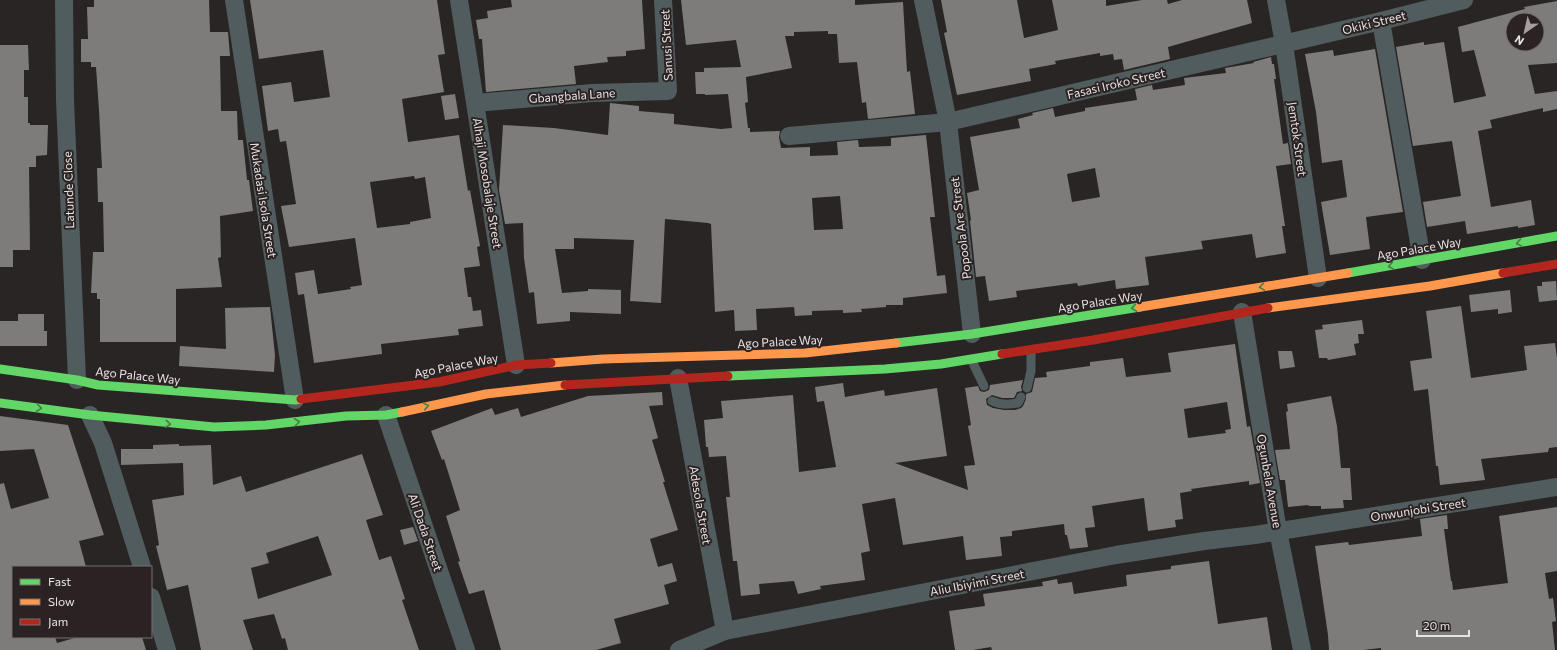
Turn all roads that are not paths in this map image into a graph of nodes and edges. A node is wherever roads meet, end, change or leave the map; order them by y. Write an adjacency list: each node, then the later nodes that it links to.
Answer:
1 (64, 0): 25 (street, Latunde Close)
2 (234, 0): 29 (street, Mukadasi Isola Street)
3 (459, 0): 11 (street, Alhaji Mosobalaje Street)
4 (663, 0): 10 (street, Sanusi Street)
5 (923, 0): 12 (street, Popoola Are Street)
6 (1276, 0): 9 (street, Jemtok Street)
7 (1464, 0): 8 (street, Okiki Street)
8 (1381, 21): 9 (street, Okiki Street); 15 (street)
9 (1284, 44): 12 (street, Fasasi Iroko Street); 17 (street, Jemtok Street)
10 (668, 91): 11 (street, Gbangbala Lane)
11 (476, 103): 22 (street, Alhaji Mosobalaje Street)
12 (948, 122): 13 (street, Fasasi Iroko Street); 19 (street, Popoola Are Street)
13 (789, 136)
14 (1557, 236): 15 (main road, Ago Palace Way, one-way to 15)
15 (1422, 260): 17 (main road, Ago Palace Way, one-way to 17)
16 (1557, 264): 18 (main road)
17 (1318, 278): 19 (main road, Ago Palace Way, one-way to 19)
18 (1242, 312): 20 (main road); 39 (street, Ogunbela Avenue)
19 (972, 334): 22 (main road, Ago Palace Way)
20 (1031, 350): 21 (main road); 27 (lane)
21 (971, 359): 24 (main road); 26 (lane)
22 (516, 365): 29 (main road, Ago Palace Way)
23 (0, 369): 25 (main road, Ago Palace Way)
24 (678, 378): 35 (main road, one-way to 24); 42 (street, Adesola Street)
25 (76, 380): 29 (main road, Ago Palace Way)
26 (984, 386)
27 (1027, 388)
28 (1021, 396): 30 (lane)
29 (295, 400)
30 (992, 401)
31 (0, 403): 34 (main road, one-way to 34)
32 (188, 412): 36 (main road)
33 (219, 414): 37 (main road)
34 (90, 415): 36 (main road, one-way to 36); 40 (street)
35 (386, 415): 37 (main road, one-way to 35); 44 (street, Ali Dada Street)
36 (182, 425): 37 (main road)
37 (214, 427)
38 (1557, 487): 39 (street, Onwunjobi Street)
39 (1278, 531): 42 (street, Aliu Ibiyimi Street); 46 (street, Ogunbela Avenue)
40 (142, 566)
41 (152, 600): 43 (street)
42 (724, 632): 45 (street, Aliu Ibiyimi Street)
43 (167, 650)
44 (466, 650)
45 (679, 650)
46 (1302, 650)

